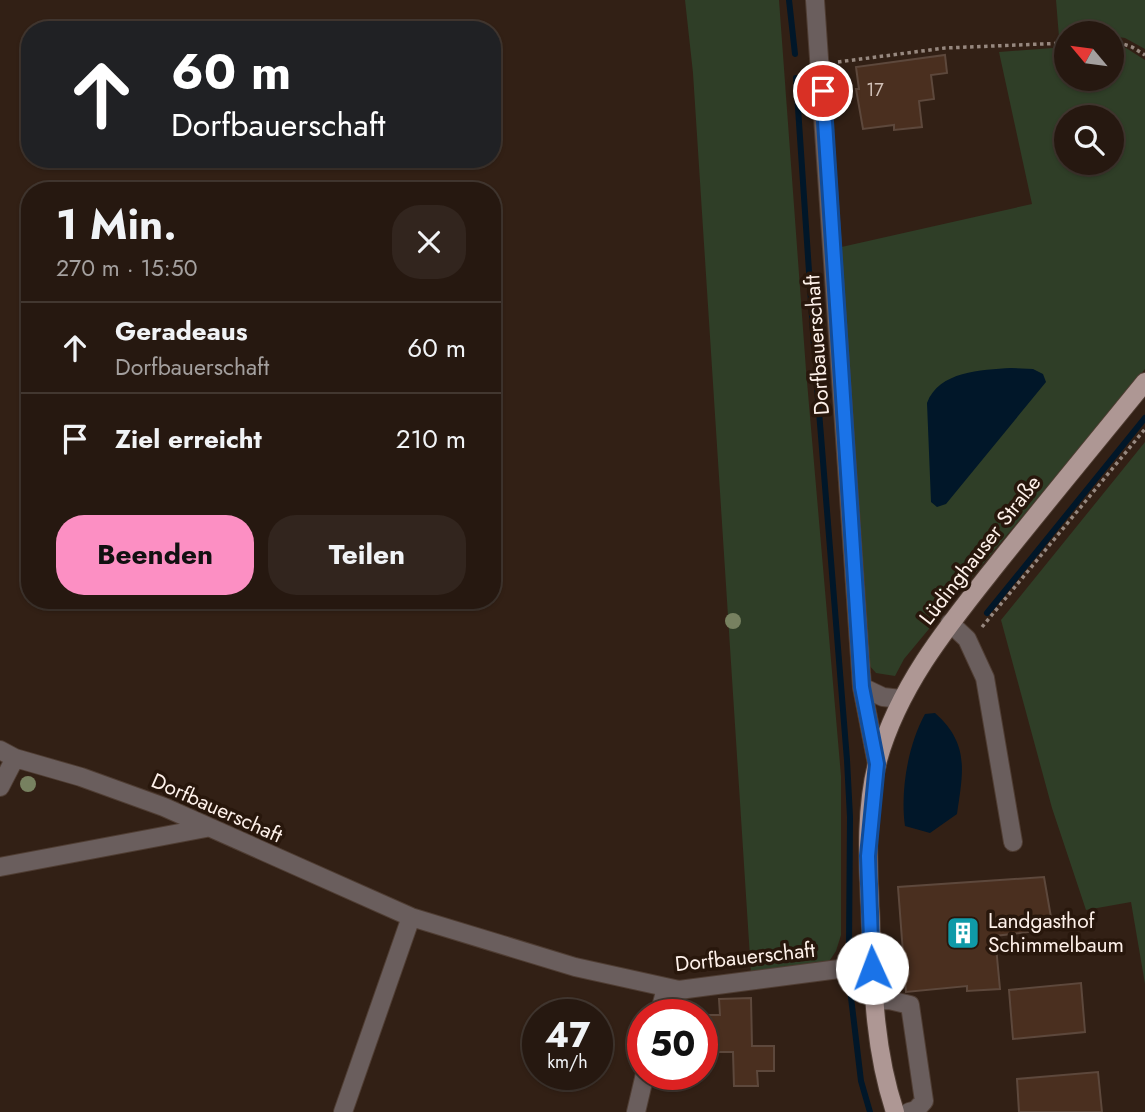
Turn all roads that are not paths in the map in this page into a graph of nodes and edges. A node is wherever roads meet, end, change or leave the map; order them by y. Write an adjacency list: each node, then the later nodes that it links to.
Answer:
1 (815, 0): 4 (street, Dorfbauerschaft)
2 (1145, 382): 3 (main road, Lüdinghauser Straße)
3 (950, 623): 5 (main road, Lüdinghauser Straße); 10 (street)
4 (862, 687): 5 (street); 7 (street, Dorfbauerschaft)
5 (901, 699): 7 (main road, Lüdinghauser Straße)
6 (8, 754): 8 (street); 9 (street, Dorfbauerschaft)
7 (877, 764): 13 (main road, Lüdinghauser Straße)
8 (0, 787)
9 (206, 828): 11 (street); 12 (street, Dorfbauerschaft)
10 (1013, 842)
11 (0, 867)
12 (411, 917): 14 (street, Dorfbauerschaft); 18 (street)
13 (872, 968): 14 (street, Dorfbauerschaft); 16 (main road, Lüdinghauser Straße)
14 (666, 988): 15 (street, Dorfbauerschaft)
15 (664, 999)
16 (874, 1001): 20 (main road, Lüdinghauser Straße); 21 (street)
17 (641, 1090): 19 (street)
18 (343, 1112)
19 (636, 1112)
20 (895, 1112)
21 (909, 1112)

